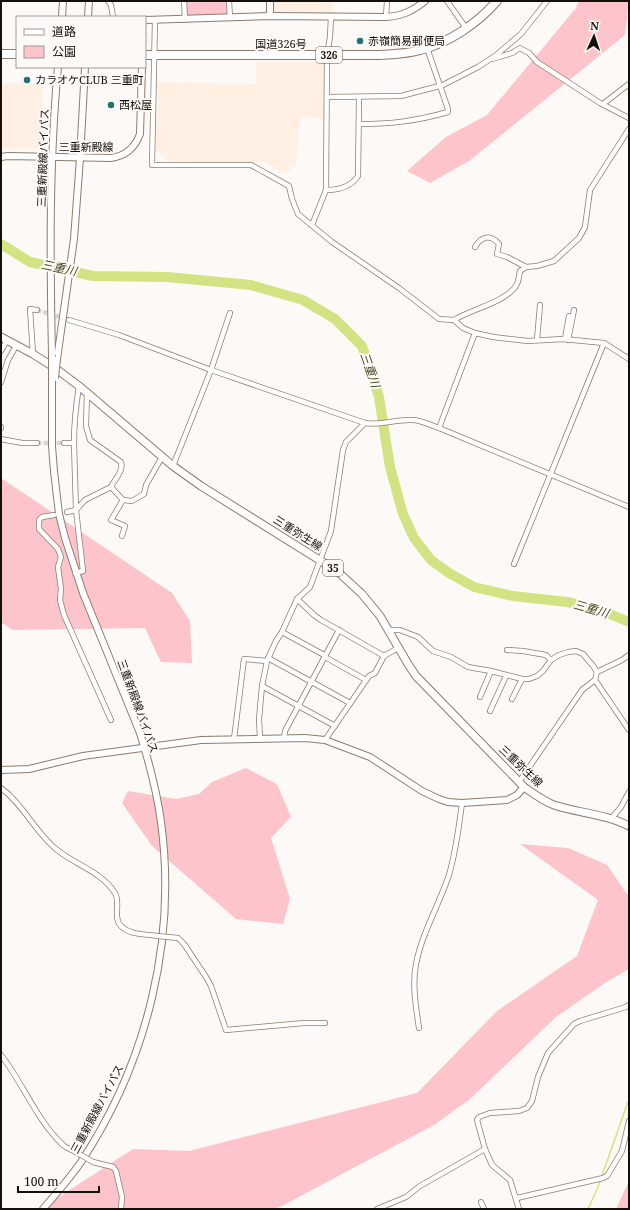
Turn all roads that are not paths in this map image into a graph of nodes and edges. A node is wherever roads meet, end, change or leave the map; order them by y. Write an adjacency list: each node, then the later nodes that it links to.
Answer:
1 (63, 1): 12 (main road)
2 (89, 1): 13 (main road)
3 (108, 1): 14 (street)
4 (184, 1): 21 (street)
5 (229, 1): 18 (street)
6 (270, 1): 15 (main road)
7 (387, 1): 17 (street)
8 (425, 1): 17 (main road)
9 (447, 1): 22 (street)
10 (497, 1): 22 (highway, 国道326号 / 326)
11 (547, 1): 29 (street)
12 (62, 16)
13 (88, 16)
14 (113, 16)
15 (270, 16): 16 (main road); 18 (main road)
16 (330, 17): 17 (main road); 28 (street)
17 (386, 17)
18 (230, 18): 21 (main road)
19 (146, 20): 20 (main road)
20 (155, 20): 21 (main road); 27 (street)
21 (185, 20)
22 (466, 28): 23 (highway, 国道326号 / 326)
23 (427, 48): 28 (highway, 国道326号 / 326); 34 (street)
24 (1, 54): 25 (highway)
25 (16, 54)
26 (146, 55): 27 (highway, 国道326号 / 326)
27 (154, 55): 28 (highway, 国道326号 / 326); 45 (street)
28 (327, 55): 35 (street)
29 (487, 61): 34 (street); 37 (street)
30 (58, 68): 42 (main road, 三重新殿線バイパス)
31 (85, 68): 43 (main road)
32 (142, 68): 43 (main road, 三重新殿線)
33 (629, 84): 37 (street)
34 (440, 86): 36 (street); 39 (street)
35 (328, 97): 36 (street); 44 (street)
36 (359, 97): 39 (street)
37 (603, 104): 38 (street)
38 (629, 118)
39 (359, 124): 44 (street)
40 (629, 129): 47 (street)
41 (1, 157): 42 (main road, 三重新殿線)
42 (52, 157): 43 (main road, 三重新殿線); 63 (main road, 三重新殿線バイパス)
43 (80, 158): 63 (main road, 三重新殿線バイパス)
44 (326, 190): 45 (street)
45 (312, 225): 54 (street)
46 (475, 247): 47 (street)
47 (526, 267): 54 (street)
48 (540, 305): 57 (street)
49 (37, 310): 62 (street)
50 (574, 310): 58 (street)
51 (230, 313): 65 (street)
52 (569, 316): 58 (street)
53 (69, 320): 65 (street)
54 (454, 320): 55 (street)
55 (475, 333): 57 (street); 70 (street)
56 (4, 339): 60 (main road, 三重弥生線 / 35); 61 (street)
57 (537, 340): 58 (street)
58 (567, 340): 59 (street)
59 (604, 343): 64 (street); 77 (street)
60 (16, 346): 62 (main road, 三重弥生線 / 35); 66 (street)
61 (1, 351)
62 (33, 354): 67 (main road, 三重弥生線 / 35)
63 (54, 357): 87 (main road, 三重新殿線バイパス, bridge)
64 (629, 359)
65 (211, 370): 69 (street); 76 (street)
66 (1, 382)
67 (80, 386): 68 (main road, 三重弥生線 / 35); 74 (street)
68 (87, 392): 75 (main road, 三重弥生線 / 35); 78 (street)
69 (365, 423): 70 (street); 85 (street)
70 (438, 428): 77 (street)
71 (1, 439): 72 (street)
72 (37, 443)
73 (64, 443): 74 (street)
74 (74, 443): 81 (street)
75 (162, 457): 76 (main road, 三重弥生線 / 35); 79 (street)
76 (173, 466): 85 (main road, 三重弥生線 / 35)
77 (550, 474): 80 (street); 86 (street)
78 (111, 487): 79 (street); 81 (street)
79 (123, 500): 84 (street)
80 (629, 507)
81 (76, 510): 82 (street); 87 (street)
82 (67, 512)
83 (54, 514): 112 (street)
84 (122, 536)
85 (320, 559): 88 (street); 90 (main road, 三重弥生線 / 35)
86 (514, 564)
87 (75, 573): 119 (main road, 三重新殿線バイパス)
88 (297, 599): 89 (street); 91 (street)
89 (339, 630): 95 (street); 96 (street)
90 (388, 630): 92 (main road, 三重弥生線 / 35); 99 (street)
91 (282, 632): 95 (street); 97 (street)
92 (398, 648): 96 (street); 121 (main road, 三重弥生線 / 35)
93 (507, 650): 98 (street)
94 (629, 655): 100 (street)
95 (325, 656): 103 (street); 105 (street)
96 (384, 656): 103 (street)
97 (268, 659): 105 (street); 106 (street); 117 (street)
98 (550, 660): 100 (street); 102 (street)
99 (491, 671): 101 (street); 107 (street)
100 (597, 672): 104 (street)
101 (506, 676): 102 (street); 111 (street)
102 (522, 679): 108 (street)
103 (366, 680): 109 (street)
104 (595, 680): 114 (street); 121 (street)
105 (312, 682): 109 (street); 110 (street)
106 (262, 686): 110 (street); 115 (street)
107 (480, 697)
108 (512, 699)
109 (350, 703): 113 (street)
110 (299, 706): 113 (street); 116 (street)
111 (490, 711)
112 (111, 720)
113 (335, 726): 118 (street)
114 (629, 730)
115 (260, 738): 116 (main road); 117 (main road)
116 (284, 738): 118 (main road)
117 (234, 739): 119 (main road)
118 (325, 740): 124 (main road)
119 (145, 748): 120 (main road); 135 (main road, 三重新殿線バイパス)
120 (1, 770)
121 (522, 785): 124 (main road); 125 (main road, 三重弥生線 / 35)
122 (1, 788): 128 (street, bridge)
123 (629, 792): 125 (street)
124 (462, 803): 129 (street)
125 (611, 820): 126 (main road, 三重弥生線 / 35)
126 (629, 826)
127 (629, 1005): 132 (street)
128 (325, 1023)
129 (419, 1028)
130 (1, 1055): 136 (street, bridge)
131 (629, 1121): 133 (street)
132 (485, 1149): 133 (street); 137 (street)
133 (517, 1198): 139 (street)
134 (481, 1202): 138 (street)
135 (43, 1209)
136 (121, 1209)
137 (377, 1209)
138 (484, 1209)
139 (519, 1209)

